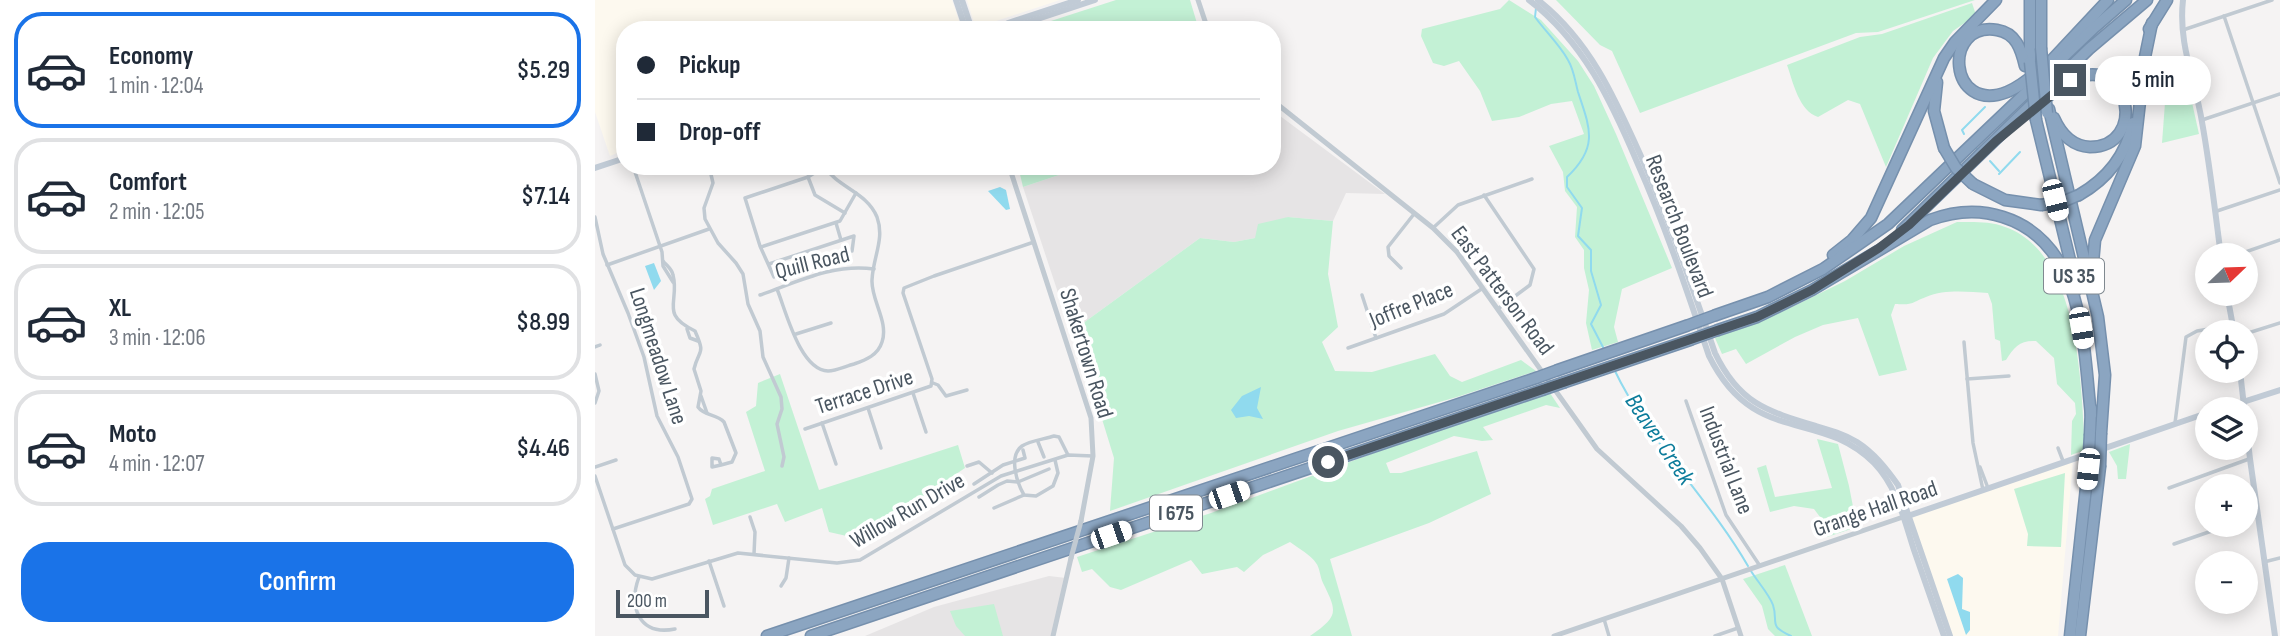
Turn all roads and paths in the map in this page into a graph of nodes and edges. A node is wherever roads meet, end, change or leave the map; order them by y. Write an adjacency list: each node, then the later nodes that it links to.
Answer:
1 (956, 0): 20 (main road)
2 (962, 0): 21 (main road)
3 (1095, 0): 17 (main road)
4 (1198, 0): 23 (street)
5 (1528, 0): 18 (main road, Research Boulevard)
6 (1538, 0): 18 (main road, Research Boulevard)
7 (1996, 0): 26 (highway)
8 (2030, 0): 30 (highway, US 35)
9 (2043, 0): 28 (highway, US 35)
10 (2109, 0): 27 (highway)
11 (2117, 0): 27 (highway)
12 (2126, 0): 50 (highway, I 675)
13 (2147, 0): 36 (highway, I 675)
14 (2167, 0): 24 (highway)
15 (2183, 0): 25 (main road)
16 (2272, 0): 19 (street)
17 (1076, 3): 22 (main road)
18 (1545, 10): 138 (main road, Research Boulevard)
19 (2224, 16): 25 (street); 32 (street)
20 (963, 21)
21 (969, 21)
22 (1015, 21)
23 (1205, 21)
24 (2152, 23): 26 (highway, bridge); 73 (highway)
25 (2181, 31): 35 (main road)
26 (1959, 38): 77 (highway)
27 (2067, 43): 29 (highway)
28 (2043, 48): 34 (highway, US 35, bridge); 34 (highway, bridge)
29 (2050, 61): 30 (highway); 50 (highway)
30 (2028, 64): 101 (highway, US 35, bridge)
31 (2280, 94): 32 (street)
32 (2253, 103): 35 (street); 46 (street)
33 (1281, 107): 53 (street, East Patterson Road)
34 (2049, 110): 36 (highway); 73 (highway); 99 (highway, US 35)
35 (2202, 120): 51 (main road)
36 (1996, 141): 69 (highway, I 675)
37 (616, 161): 38 (main road)
38 (595, 169)
39 (636, 175): 62 (street)
40 (711, 175): 57 (street)
41 (811, 175): 44 (street)
42 (831, 175): 48 (street)
43 (1012, 175): 60 (street, Shakertown Road)
44 (808, 177): 52 (street); 63 (street)
45 (1532, 179): 49 (street)
46 (2280, 183)
47 (2280, 190): 51 (street)
48 (856, 193): 52 (street); 70 (street)
49 (1484, 195): 56 (street); 78 (street)
50 (1914, 200): 77 (highway, I 675)
51 (2215, 212): 61 (main road)
52 (845, 213): 55 (street)
53 (1415, 214): 56 (street, East Patterson Road); 68 (street)
54 (595, 217): 67 (street, Longmeadow Lane)
55 (836, 223): 58 (street); 63 (street)
56 (1433, 228): 72 (street, East Patterson Road)
57 (709, 229): 62 (street); 122 (street)
58 (841, 240): 65 (street); 66 (street)
59 (2280, 240): 64 (street)
60 (1034, 242): 90 (street); 113 (street, Shakertown Road)
61 (2219, 243)
62 (660, 247): 67 (street); 94 (street)
63 (761, 247): 66 (street)
64 (2258, 248)
65 (852, 251)
66 (769, 264): 71 (street)
67 (607, 265): 140 (street, Longmeadow Lane)
68 (1401, 268)
69 (1851, 268): 101 (highway); 157 (highway, I 675, bridge)
70 (874, 269): 74 (street, Quill Road); 83 (street)
71 (774, 277)
72 (1484, 288): 78 (street, East Patterson Road); 84 (street, Joffre Place)
73 (2092, 288): 99 (highway)
74 (777, 289): 75 (street, Quill Road); 83 (street)
75 (760, 295)
76 (1362, 295): 84 (street)
77 (1749, 304): 156 (highway, I 675, bridge)
78 (1499, 308): 150 (street, East Patterson Road)
79 (831, 323): 83 (street)
80 (2280, 323): 81 (street)
81 (2258, 330)
82 (2195, 332): 104 (street)
83 (796, 334)
84 (1376, 338): 86 (street, Joffre Place)
85 (1965, 342): 89 (street)
86 (1348, 348)
87 (595, 374): 97 (street)
88 (2009, 376): 89 (street)
89 (1968, 379): 132 (street)
90 (932, 384): 91 (street); 93 (street, Terrace Drive)
91 (967, 390)
92 (2280, 390): 95 (main road)
93 (913, 393): 98 (street, Terrace Drive); 106 (street)
94 (701, 396): 100 (street); 100 (street)
95 (2258, 398)
96 (1686, 401): 148 (street, Industrial Lane)
97 (595, 403)
98 (868, 408): 103 (street, Terrace Drive); 109 (street)
99 (2103, 409): 107 (highway, US 35)
100 (708, 413): 121 (street)
101 (2091, 415): 107 (highway, US 35)
102 (2195, 417): 104 (main road, Grange Hall Road)
103 (822, 423): 105 (street, Terrace Drive); 120 (street)
104 (2175, 423): 119 (main road, Grange Hall Road)
105 (805, 429)
106 (926, 432)
107 (2096, 433): 165 (highway, US 35, bridge); 166 (highway, US 35, bridge)
108 (1038, 442): 112 (street); 114 (street); 118 (street)
109 (881, 448)
110 (2058, 448): 119 (street)
111 (1023, 450): 118 (street)
112 (1068, 454): 113 (street, Willow Run Drive); 116 (street, Willow Run Drive)
113 (1093, 456): 158 (street, Shakertown Road, bridge)
114 (1044, 457)
115 (616, 460): 124 (street)
116 (1055, 460): 126 (street, Willow Run Drive); 134 (street)
117 (2247, 460): 131 (street)
118 (1014, 462): 126 (street); 127 (street)
119 (2064, 463): 132 (main road, Grange Hall Road)
120 (836, 464)
121 (721, 465)
122 (782, 466)
123 (967, 466): 127 (street)
124 (595, 467)
125 (1049, 469): 129 (street)
126 (1016, 471): 129 (street); 144 (street, Willow Run Drive)
127 (992, 473): 130 (street)
128 (595, 476): 133 (street)
129 (1019, 482): 134 (street); 135 (street)
130 (974, 484)
131 (2168, 488)
132 (1985, 489): 138 (main road, Grange Hall Road)
133 (597, 491): 140 (street)
134 (1024, 495): 136 (street)
135 (979, 497)
136 (994, 508)
137 (2258, 515): 147 (main road)
138 (1906, 516): 148 (street, Grange Hall Road); 163 (main road, Research Boulevard); 164 (main road, Research Boulevard)
139 (750, 517): 143 (street)
140 (613, 529): 149 (street)
141 (2195, 537): 142 (street)
142 (2174, 544)
143 (754, 554): 144 (street, Willow Run Drive); 146 (street, Willow Run Drive)
144 (789, 558): 151 (street)
145 (2280, 558): 147 (street)
146 (709, 561): 149 (street, Willow Run Drive); 152 (street)
147 (2264, 562): 167 (main road)
148 (1760, 566): 150 (street, Grange Hall Road)
149 (639, 577): 155 (street)
150 (1722, 579): 153 (street, Grange Hall Road); 154 (street, East Patterson Road)
151 (782, 586)
152 (724, 606)
153 (1604, 619): 159 (street, Grange Hall Road); 160 (street)
154 (1738, 628): 161 (street); 162 (street, East Patterson Road)
155 (675, 629)
156 (767, 636)
157 (811, 636)
158 (1053, 636)
159 (1554, 636)
160 (1609, 636)
161 (1714, 636)
162 (1741, 636)
163 (1944, 636)
164 (1950, 636)
165 (2070, 636)
166 (2080, 636)
167 (2275, 636)

